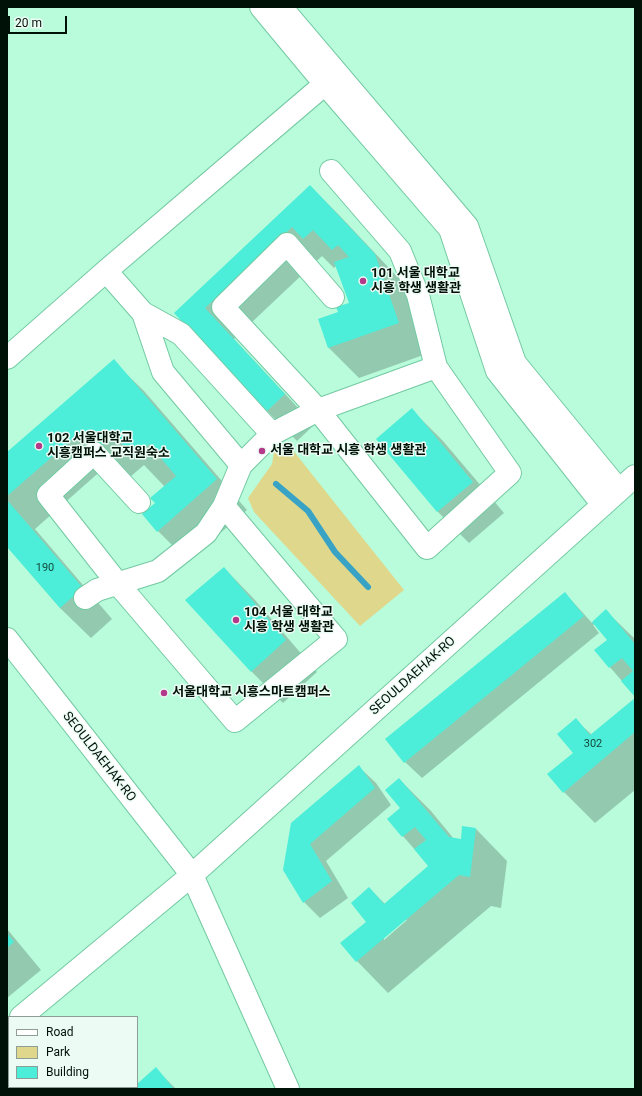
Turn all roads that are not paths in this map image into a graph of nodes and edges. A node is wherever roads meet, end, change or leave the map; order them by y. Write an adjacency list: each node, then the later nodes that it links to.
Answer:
1 (261, 7): 3 (street)
2 (281, 7): 3 (street)
3 (332, 80): 5 (street); 14 (street); 16 (street)
4 (330, 171): 9 (street)
5 (106, 271): 7 (street); 8 (street)
6 (333, 297): 10 (street)
7 (143, 313): 11 (street); 12 (street)
8 (7, 358)
9 (436, 367): 10 (street); 10 (street)
10 (318, 410): 11 (street)
11 (272, 434): 12 (street)
12 (241, 465): 17 (street)
13 (635, 476): 14 (street, SEOULDAEHAK-RO)
14 (619, 490): 16 (street, SEOULDAEHAK-RO)
15 (138, 502): 18 (street)
16 (603, 505): 21 (street, SEOULDAEHAK-RO)
17 (224, 506): 18 (street); 18 (street)
18 (118, 584): 19 (street)
19 (85, 598)
20 (7, 639): 21 (street, SEOULDAEHAK-RO)
21 (192, 875): 22 (street); 23 (street, SEOULDAEHAK-RO)
22 (22, 1016)
23 (288, 1089)

